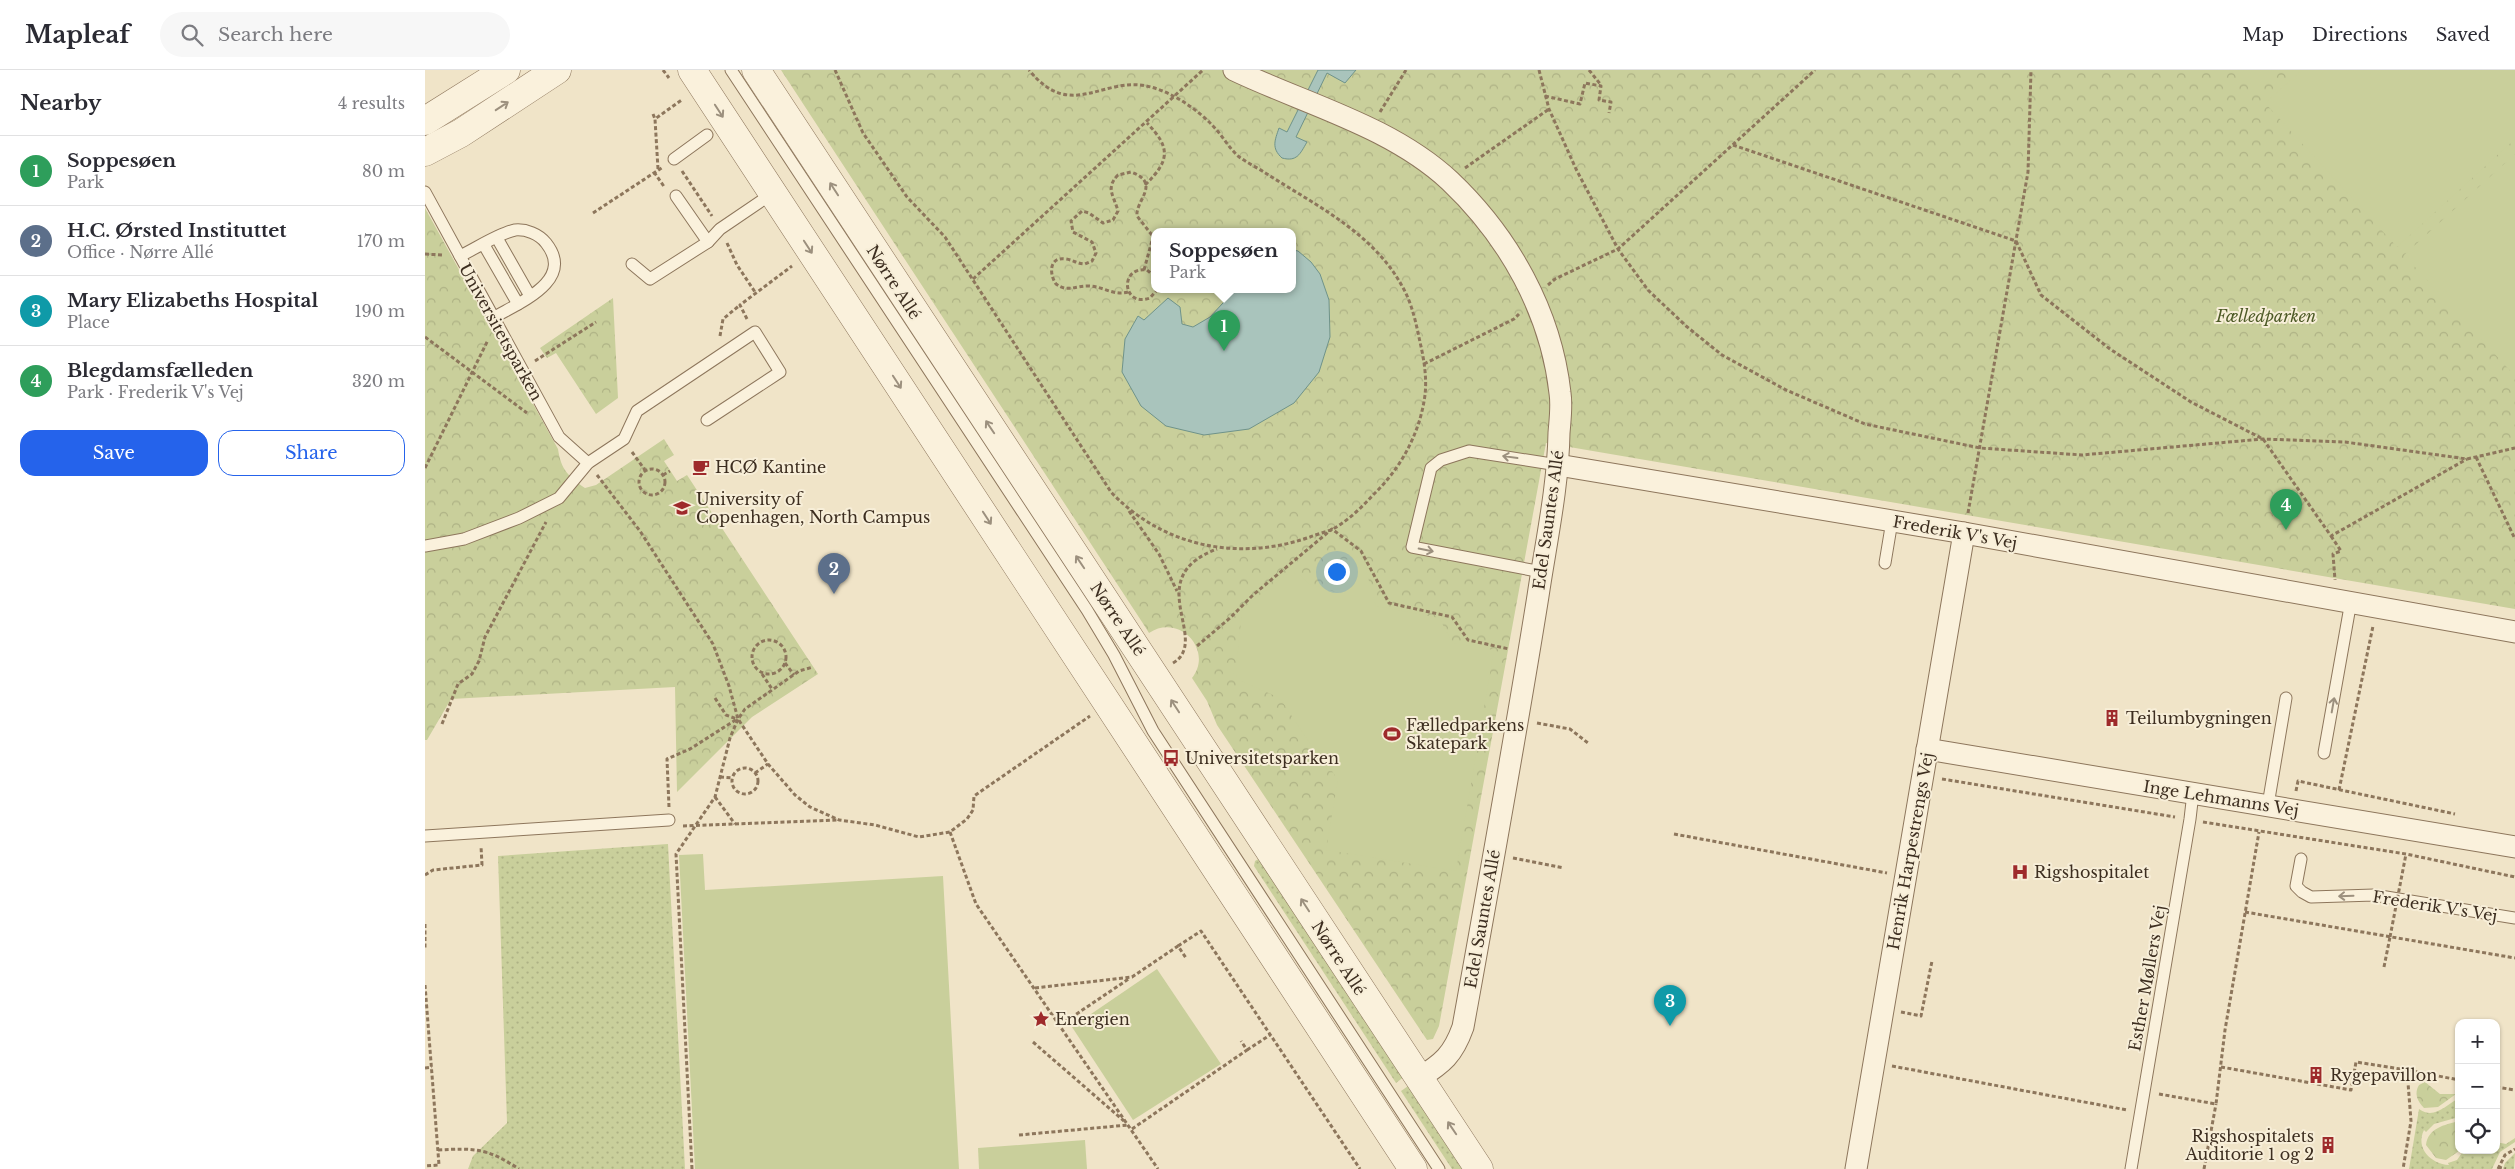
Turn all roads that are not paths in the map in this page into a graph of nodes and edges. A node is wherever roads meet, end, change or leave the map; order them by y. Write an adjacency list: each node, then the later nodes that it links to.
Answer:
1 (506, 70): 7 (street)
2 (557, 70): 9 (street, one-way to 2)
3 (692, 70): 12 (street, one-way to 12)
4 (731, 70): 44 (lane)
5 (757, 70): 42 (street, Nørre Allé, one-way to 5)
6 (1242, 74): 24 (street, Edel Sauntes Allé)
7 (425, 120)
8 (707, 135): 10 (lane)
9 (425, 152)
10 (674, 159)
11 (425, 192): 17 (lane, Universitetsparken)
12 (773, 193): 15 (lane); 43 (street, one-way to 43)
13 (676, 196): 15 (lane)
14 (497, 238): 16 (lane); 19 (lane); 19 (lane)
15 (708, 242): 18 (lane)
16 (484, 245): 17 (lane); 20 (lane)
17 (460, 256): 21 (lane, Universitetsparken)
18 (632, 264)
19 (530, 296): 20 (lane)
20 (518, 304): 21 (lane)
21 (495, 321): 23 (lane, Universitetsparken)
22 (707, 420): 23 (lane)
23 (588, 463): 27 (lane)
24 (1558, 465): 25 (street, Frederik V's Vej); 29 (street, Edel Sauntes Allé); 29 (lane, one-way to 29)
25 (1892, 521): 26 (street, Frederik V's Vej); 28 (lane)
26 (1964, 533): 30 (street, Frederik V's Vej); 33 (street, Henrik Harpestrengs Vej)
27 (425, 546)
28 (1885, 563)
29 (1542, 572): 42 (street, Edel Sauntes Allé)
30 (2343, 600): 31 (street, Frederik V's Vej); 34 (lane, one-way to 30)
31 (2515, 632)
32 (2286, 698): 36 (lane)
33 (1927, 749): 35 (street, Inge Lehmanns Vej); 46 (street, Henrik Harpestrengs Vej)
34 (2324, 753)
35 (2193, 793): 36 (street, Inge Lehmanns Vej); 47 (lane, Esther Møllers Vej)
36 (2268, 805): 39 (street, Inge Lehmanns Vej)
37 (669, 820): 38 (lane)
38 (425, 836)
39 (2515, 847)
40 (2301, 859): 41 (lane, Frederik V's Vej, one-way to 40)
41 (2515, 918)
42 (1418, 1079): 45 (street, Nørre Allé, one-way to 42)
43 (1413, 1169)
44 (1439, 1169)
45 (1479, 1169)
46 (1856, 1169)
47 (2131, 1169)

